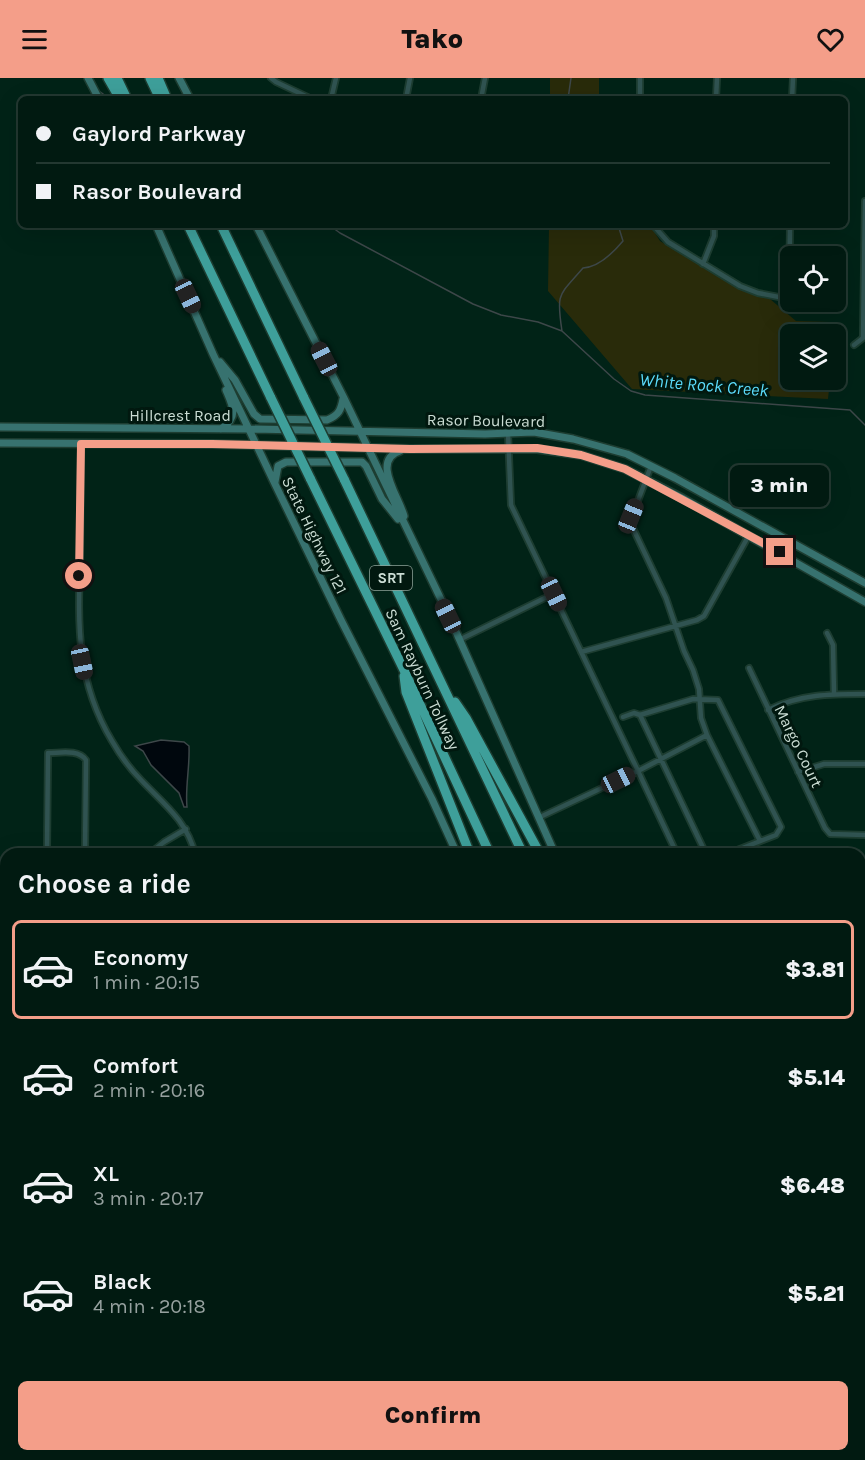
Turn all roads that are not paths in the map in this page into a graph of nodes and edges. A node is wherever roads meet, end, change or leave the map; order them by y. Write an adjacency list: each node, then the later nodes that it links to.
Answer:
1 (88, 78): 14 (main road)
2 (108, 78): 15 (highway)
3 (117, 78): 16 (highway)
4 (150, 78): 17 (highway)
5 (158, 78): 18 (highway)
6 (179, 78): 19 (main road)
7 (271, 78): 20 (street)
8 (336, 78): 21 (street)
9 (410, 78): 22 (street)
10 (485, 78): 23 (street)
11 (640, 78): 24 (street)
12 (717, 78): 25 (street)
13 (793, 78): 26 (street)
14 (97, 96)
15 (118, 96)
16 (126, 96)
17 (159, 96)
18 (166, 96)
19 (188, 96)
20 (306, 96)
21 (332, 96)
22 (407, 96)
23 (482, 96)
24 (640, 96)
25 (716, 96)
26 (792, 96)
27 (865, 201): 36 (street)
28 (157, 228): 38 (main road, State Highway 121)
29 (189, 228): 64 (highway, Sam Rayburn Tollway / SRT, bridge)
30 (222, 228): 66 (highway, Sam Rayburn Tollway / SRT, bridge)
31 (258, 228): 39 (main road)
32 (656, 228): 35 (street)
33 (714, 228): 35 (street)
34 (790, 228): 35 (street)
35 (703, 264)
36 (865, 266): 37 (street)
37 (854, 345)
38 (213, 354): 39 (main road); 42 (main road); 43 (main road, State Highway 121)
39 (344, 398): 44 (main road)
40 (0, 427): 41 (main road, Hillcrest Road)
41 (82, 428): 42 (main road, Hillcrest Road); 47 (main road)
42 (221, 429): 43 (main road, Hillcrest Road)
43 (250, 429): 44 (main road, Hillcrest Road); 48 (main road, State Highway 121)
44 (360, 432): 45 (main road, Rasor Boulevard); 49 (main road)
45 (508, 433): 50 (street); 52 (main road, Rasor Boulevard)
46 (0, 443): 47 (main road, Hillcrest Road)
47 (81, 444): 48 (main road, Hillcrest Road); 79 (street)
48 (256, 445): 49 (main road, Hillcrest Road); 54 (main road, State Highway 121)
49 (367, 448): 51 (main road, Rasor Boulevard); 55 (main road)
50 (508, 448): 51 (main road, Rasor Boulevard); 53 (main road, Rasor Boulevard); 58 (street)
51 (410, 449): 55 (main road)
52 (651, 466): 53 (street); 57 (main road, Rasor Boulevard)
53 (645, 479): 56 (main road, Rasor Boulevard); 60 (street)
54 (275, 484): 55 (main road); 86 (main road, State Highway 121)
55 (407, 530): 62 (main road)
56 (749, 535): 59 (main road, Rasor Boulevard); 60 (street)
57 (865, 583)
58 (554, 594): 62 (street); 63 (street)
59 (865, 602)
60 (675, 626): 63 (street); 69 (street)
61 (827, 633): 67 (street)
62 (459, 640): 78 (main road)
63 (582, 652): 76 (street)
64 (403, 668): 87 (highway); 88 (highway, Sam Rayburn Tollway / SRT)
65 (749, 668): 70 (street, Margo Court)
66 (438, 677): 89 (highway, Sam Rayburn Tollway / SRT); 90 (highway)
67 (834, 694): 68 (street); 70 (street)
68 (865, 694)
69 (701, 700): 71 (street); 73 (street); 81 (street)
70 (768, 710): 77 (street, Margo Court)
71 (640, 715): 72 (street); 74 (street)
72 (623, 717)
73 (707, 735): 74 (street); 81 (street)
74 (661, 759): 76 (street); 93 (street)
75 (865, 764): 77 (street)
76 (638, 771): 78 (street); 92 (street)
77 (798, 772): 80 (street, Margo Court)
78 (538, 818): 91 (main road)
79 (186, 829): 84 (street); 85 (street)
80 (865, 835)
81 (760, 841): 94 (street)
82 (47, 848): 83 (street)
83 (85, 848)
84 (156, 848)
85 (193, 848)
86 (454, 848)
87 (468, 848)
88 (487, 848)
89 (520, 848)
90 (537, 848)
91 (552, 848)
92 (674, 848)
93 (703, 848)
94 (742, 848)

